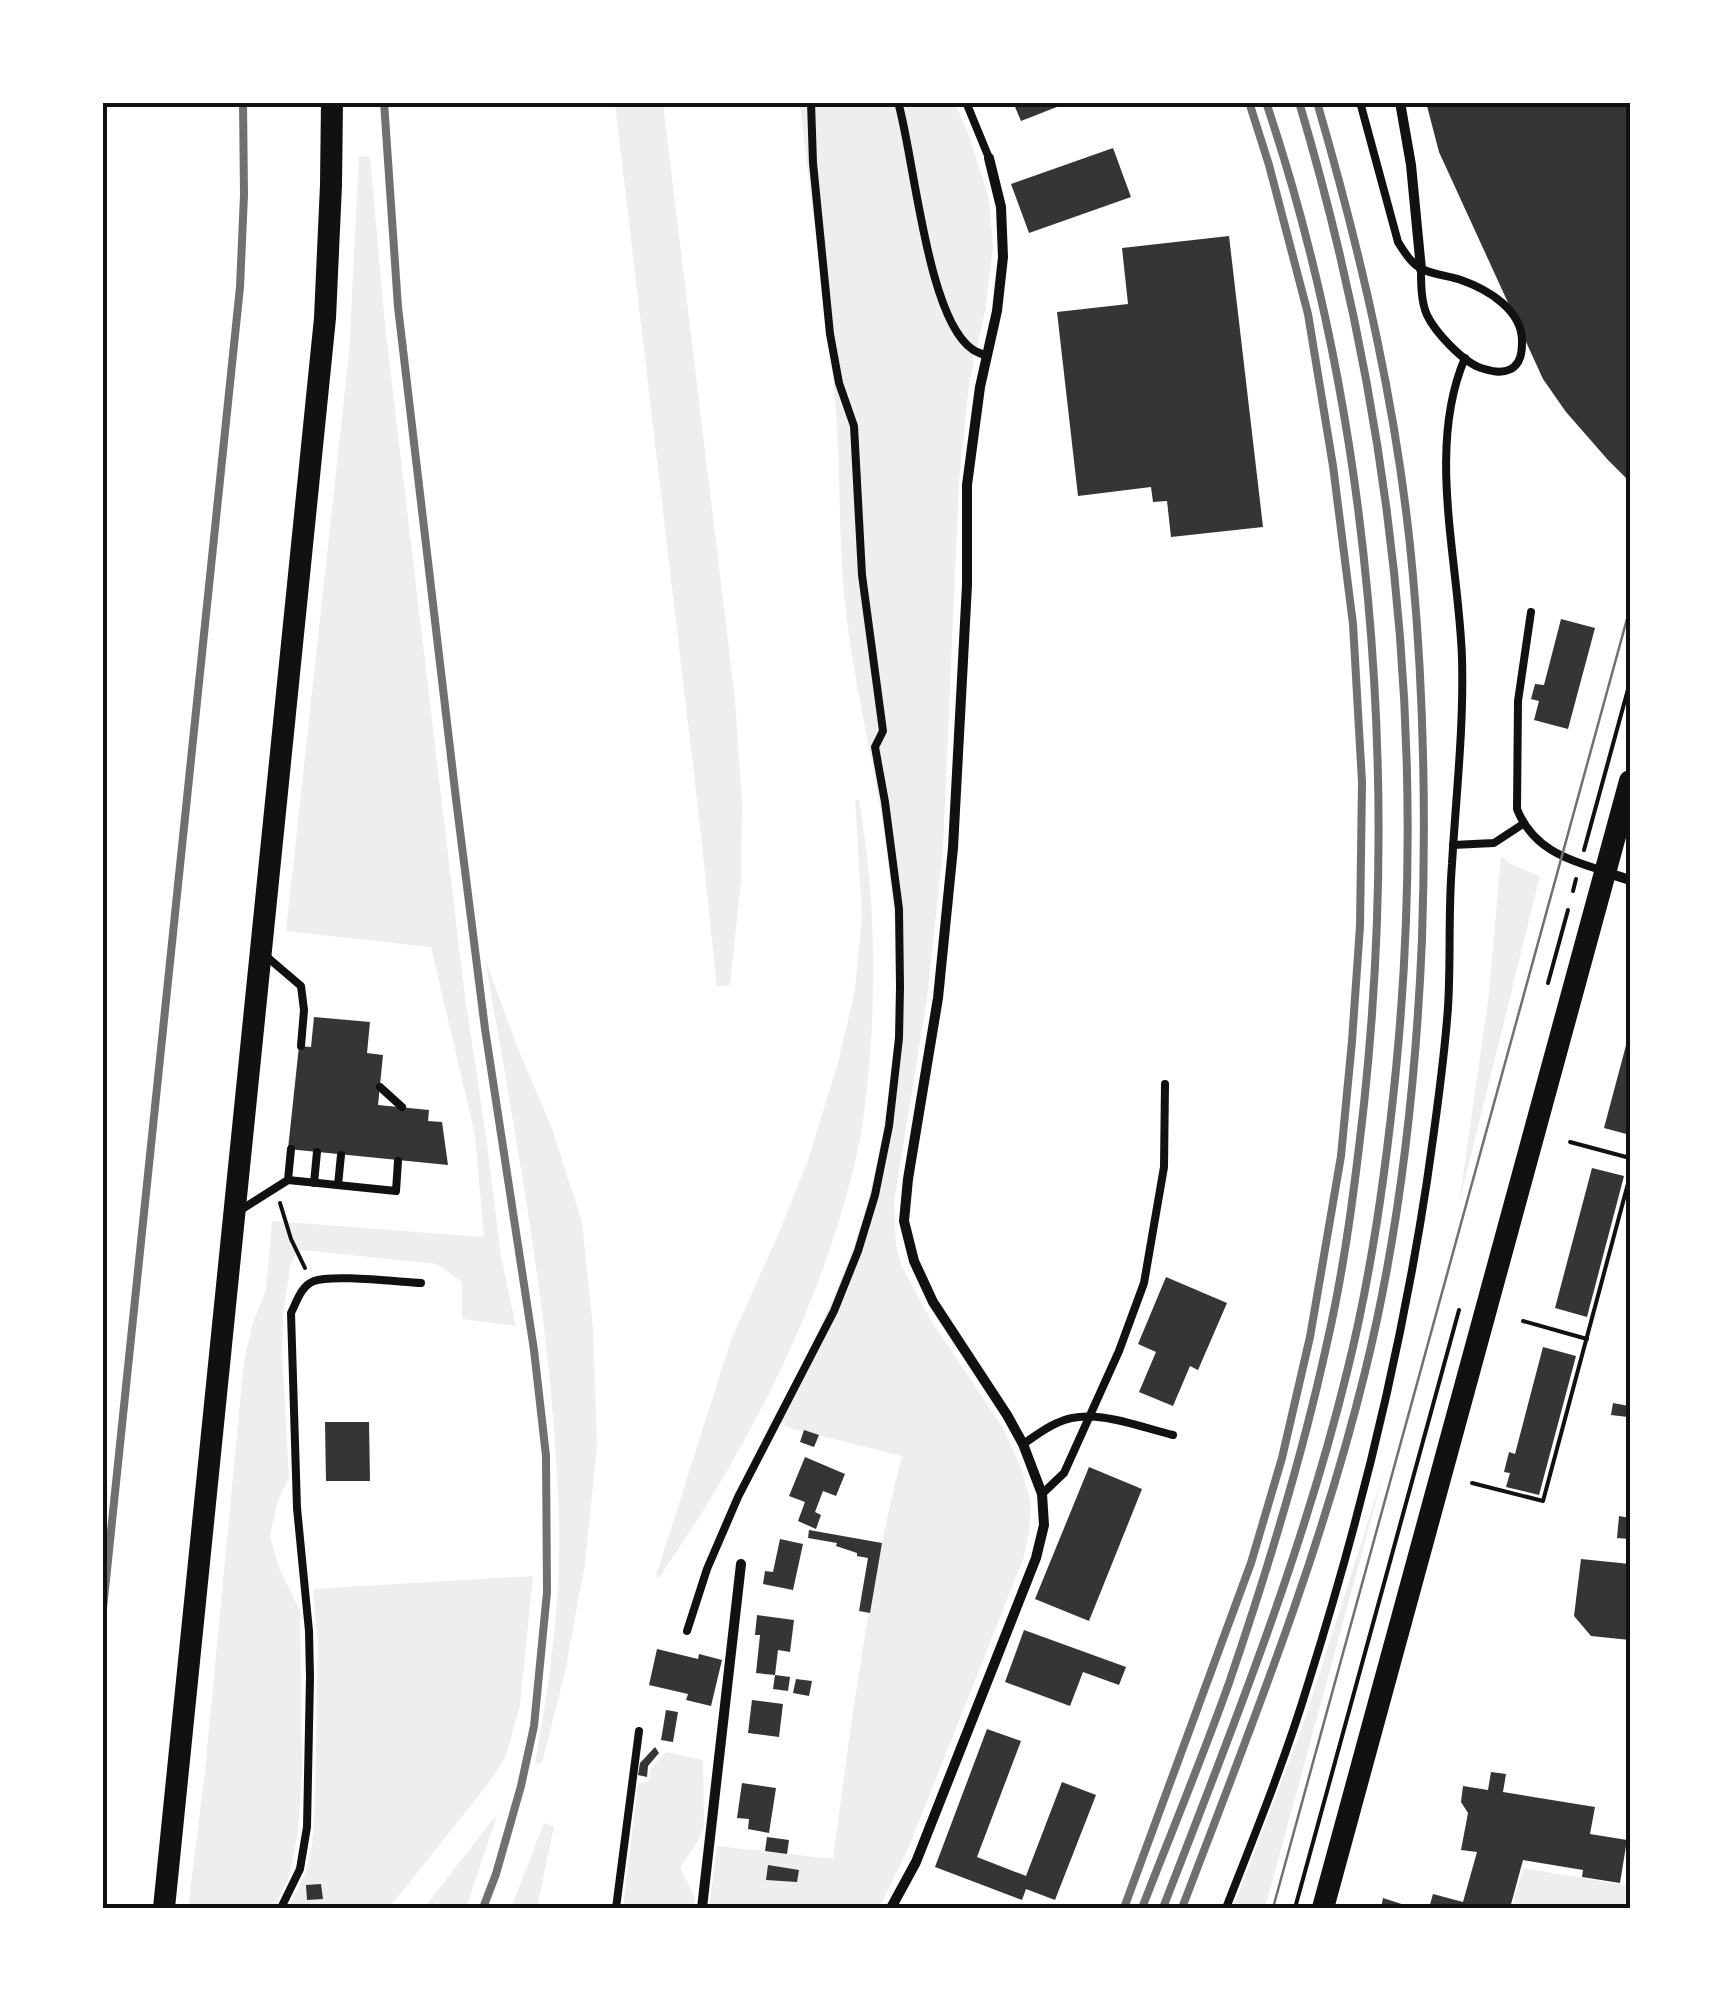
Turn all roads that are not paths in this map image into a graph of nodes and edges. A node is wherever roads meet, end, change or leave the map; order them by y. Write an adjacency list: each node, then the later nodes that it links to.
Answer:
1 (332, 102): 17 (main road)
2 (811, 102): 36 (lane)
3 (898, 102): 9 (lane)
4 (966, 102): 7 (lane)
5 (1360, 102): 8 (lane)
6 (1400, 102): 8 (street)
7 (990, 158): 9 (street)
8 (1421, 269): 10 (lane); 10 (lane)
9 (986, 356): 33 (street)
10 (1465, 358): 14 (lane)
11 (1530, 612): 13 (lane)
12 (1630, 781): 15 (main road)
13 (1523, 824): 14 (lane); 15 (lane)
14 (1453, 844): 43 (lane)
15 (1606, 872): 16 (street); 44 (main road)
16 (1630, 880)
17 (262, 952): 18 (lane); 29 (main road)
18 (301, 1046)
19 (1165, 1084): 31 (lane)
20 (380, 1087): 21 (lane)
21 (402, 1107)
22 (290, 1150): 26 (lane)
23 (316, 1152): 27 (lane)
24 (341, 1155): 28 (lane)
25 (398, 1161): 28 (lane)
26 (288, 1180): 27 (lane); 29 (lane)
27 (314, 1183): 28 (lane)
28 (338, 1185)
29 (235, 1213): 38 (main road)
30 (421, 1283): 39 (lane)
31 (1089, 1416): 32 (lane); 33 (lane); 34 (lane)
32 (1173, 1435)
33 (1023, 1444): 34 (street)
34 (1042, 1494): 42 (street)
35 (742, 1564): 41 (street)
36 (688, 1631)
37 (638, 1730): 40 (lane)
38 (164, 1908)
39 (282, 1908)
40 (616, 1908)
41 (702, 1908)
42 (892, 1908)
43 (1226, 1908)
44 (1323, 1908)

